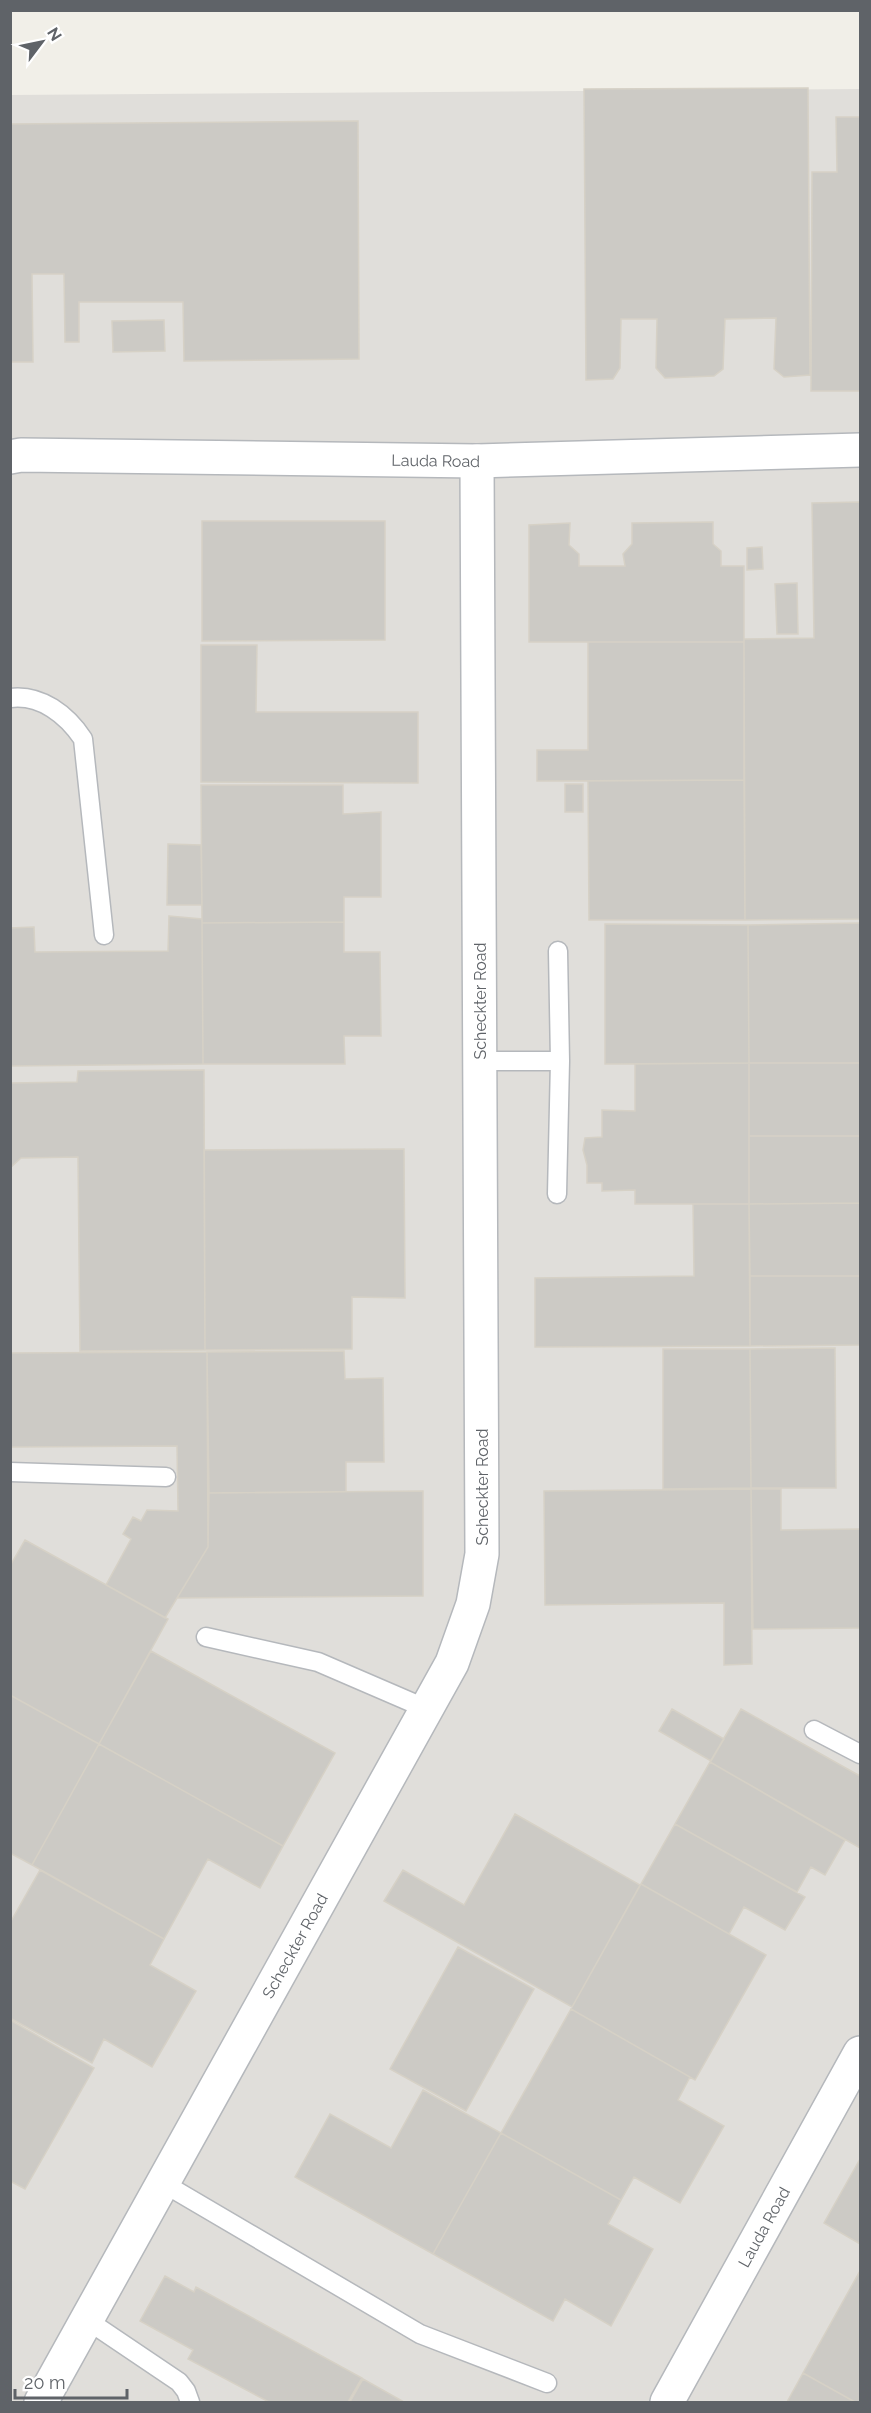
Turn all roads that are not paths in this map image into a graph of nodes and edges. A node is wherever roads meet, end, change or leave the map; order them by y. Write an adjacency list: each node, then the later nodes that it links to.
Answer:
1 (861, 450): 3 (street, Lauda Road)
2 (10, 457): 3 (street, Lauda Road)
3 (477, 461): 7 (street, Scheckter Road)
4 (10, 698): 5 (lane)
5 (104, 935)
6 (558, 951): 8 (lane)
7 (480, 1061): 8 (lane); 13 (street, Scheckter Road)
8 (560, 1061): 9 (lane)
9 (557, 1194)
10 (10, 1472): 11 (lane)
11 (166, 1477)
12 (206, 1637): 13 (lane)
13 (427, 1708): 17 (street, Scheckter Road)
14 (814, 1730): 15 (lane)
15 (861, 1754)
16 (861, 2053): 22 (street, Lauda Road)
17 (163, 2183): 18 (street, Scheckter Road); 19 (lane)
18 (87, 2320): 20 (street, Scheckter Road); 21 (lane)
19 (547, 2383)
20 (41, 2403)
21 (190, 2403)
22 (667, 2403)

